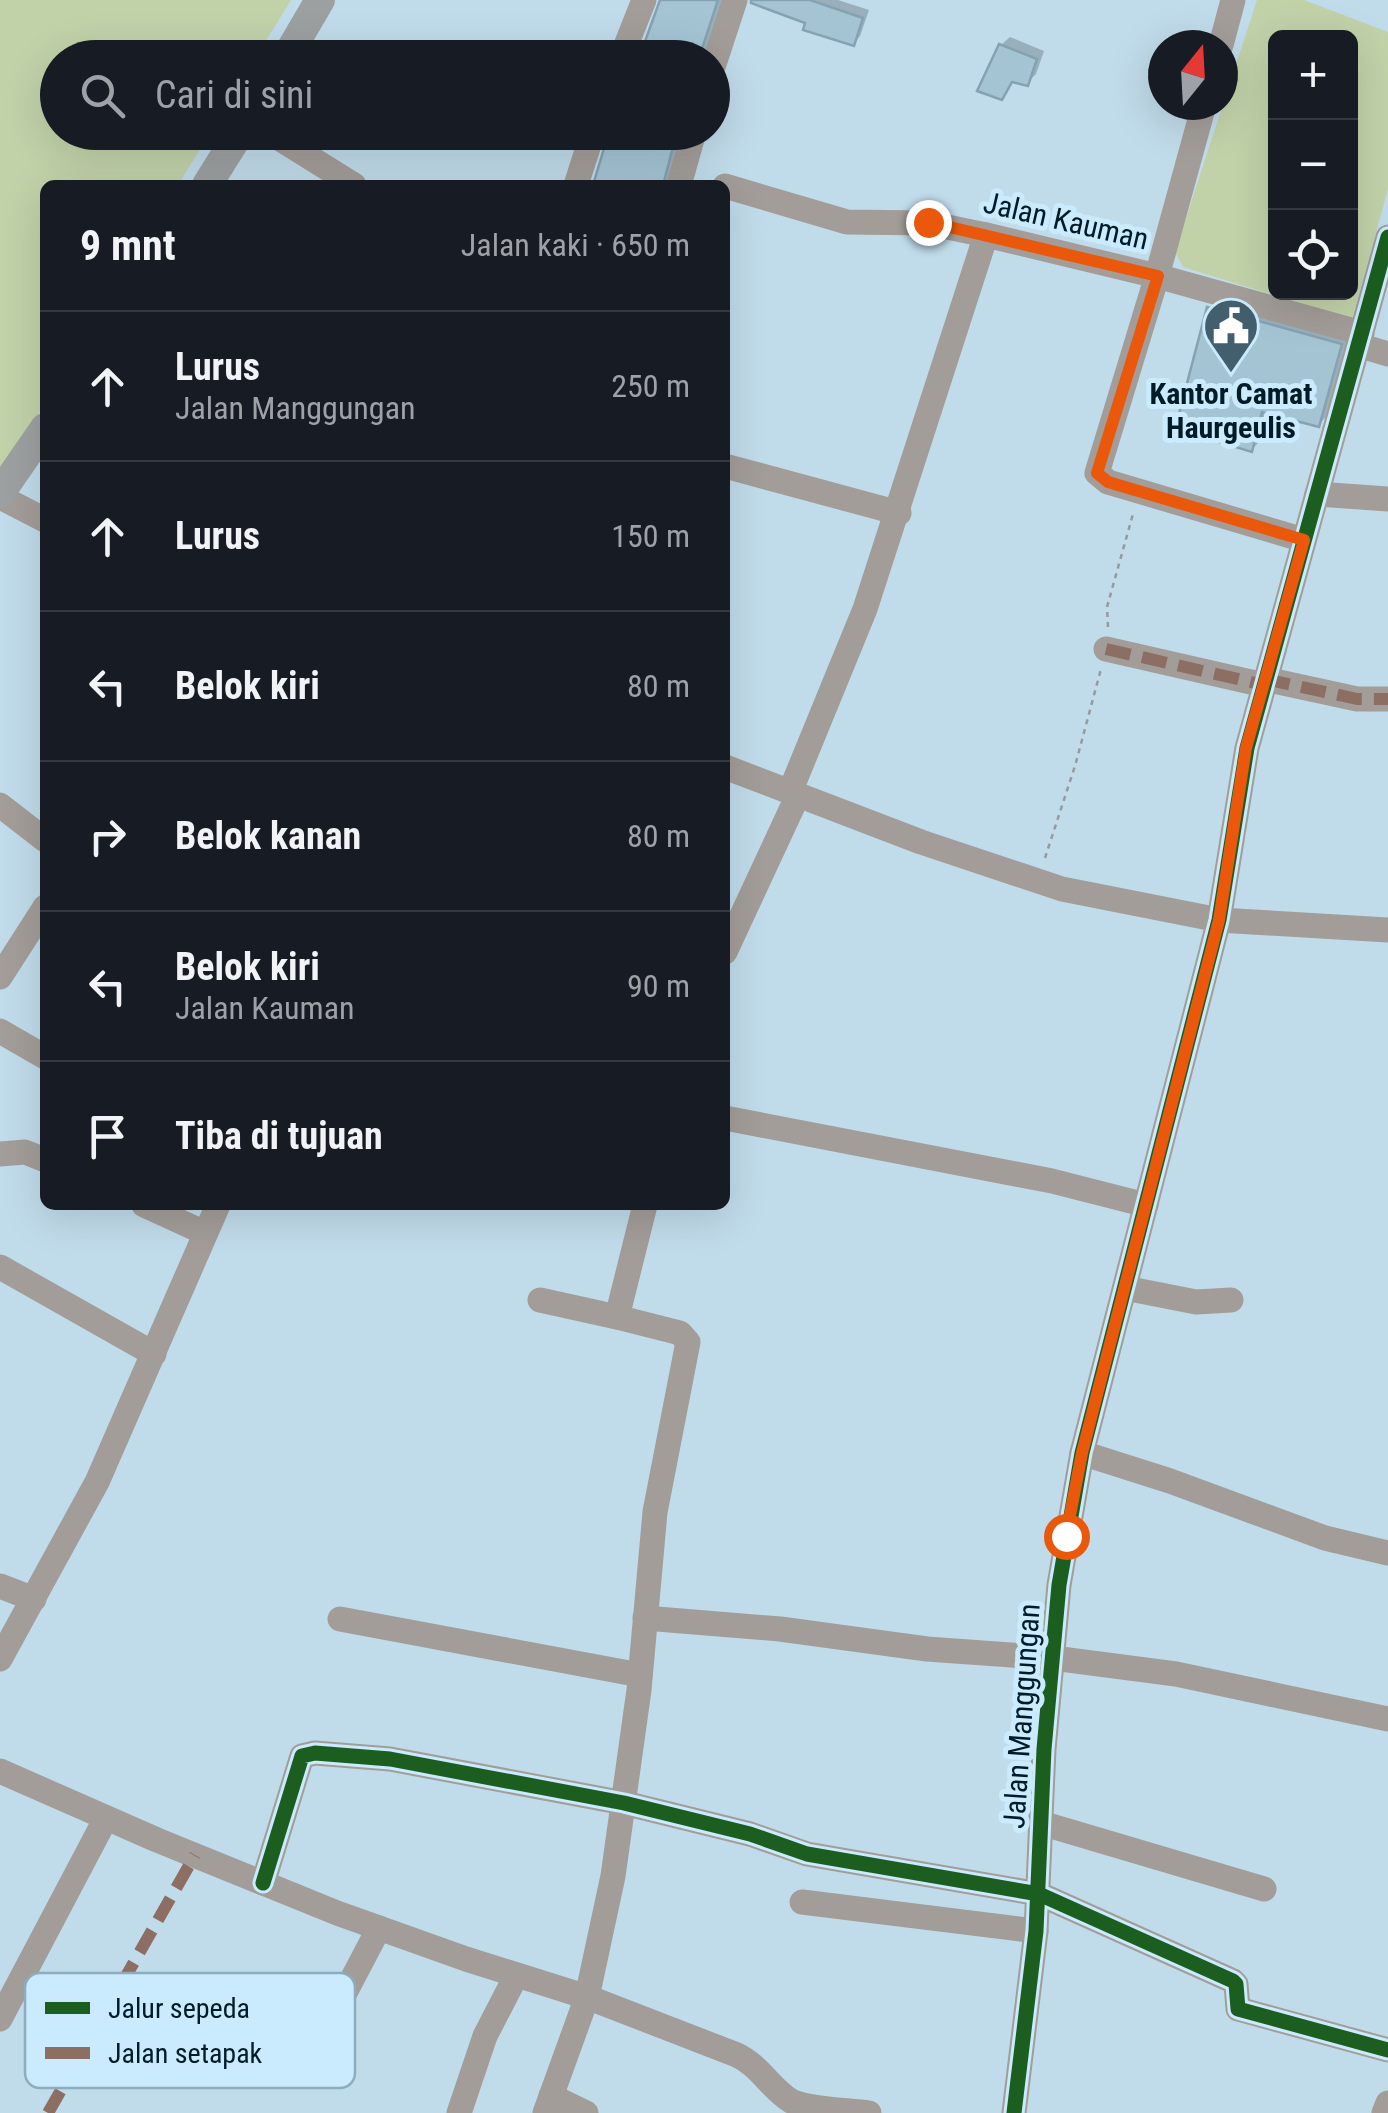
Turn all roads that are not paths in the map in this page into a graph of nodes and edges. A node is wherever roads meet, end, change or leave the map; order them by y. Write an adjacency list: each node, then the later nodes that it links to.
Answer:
1 (320, 0): 6 (main road)
2 (644, 0): 7 (street)
3 (735, 0): 8 (street)
4 (1233, 0): 5 (street)
5 (1225, 30)
6 (297, 40)
7 (628, 40)
8 (722, 40)
9 (1200, 120): 21 (street)
10 (228, 150): 15 (main road)
11 (298, 150): 16 (street)
12 (587, 150): 17 (street)
13 (689, 150): 14 (street)
14 (680, 179)
15 (209, 180)
16 (346, 180)
17 (578, 180)
18 (730, 188): 19 (street, Jalan Kauman)
19 (986, 235): 21 (street, Jalan Kauman); 29 (street)
20 (1388, 236): 22 (street, Jalan Manggungan)
21 (1158, 276): 22 (street, Jalan Kauman); 31 (street)
22 (1360, 339): 23 (street, Jalan Kauman); 26 (street, Jalan Manggungan)
23 (1388, 354)
24 (40, 435): 27 (main road)
25 (730, 467): 29 (street)
26 (1317, 494): 28 (street); 31 (street, Jalan Manggungan)
27 (0, 495): 30 (street)
28 (1388, 499)
29 (898, 513): 36 (street)
30 (40, 517)
31 (1304, 540): 33 (street, Jalan Manggungan)
32 (1106, 649): 33 (street)
33 (1265, 682): 34 (street); 40 (street, Jalan Manggungan)
34 (1388, 699)
35 (730, 770): 36 (street)
36 (794, 793): 40 (street); 42 (street)
37 (0, 805): 38 (street)
38 (40, 836)
39 (40, 914): 43 (street)
40 (1219, 920): 41 (street); 49 (street, Jalan Manggungan)
41 (1388, 930)
42 (730, 940)
43 (0, 977)
44 (0, 1031): 45 (street)
45 (40, 1054)
46 (730, 1119): 49 (street)
47 (0, 1154): 48 (street)
48 (40, 1158)
49 (1146, 1205): 55 (street, Jalan Manggungan)
50 (155, 1210): 53 (street)
51 (216, 1210): 53 (street)
52 (644, 1210): 58 (street)
53 (205, 1233): 59 (street)
54 (0, 1267): 59 (street)
55 (1125, 1288): 57 (street); 60 (street, Jalan Manggungan)
56 (540, 1300): 58 (street)
57 (1231, 1300)
58 (617, 1317): 64 (street)
59 (154, 1354): 63 (street)
60 (1082, 1453): 61 (street); 67 (street, Jalan Manggungan)
61 (1388, 1553)
62 (0, 1586): 63 (street)
63 (34, 1599): 66 (street)
64 (645, 1618): 67 (street); 68 (street)
65 (340, 1619): 68 (street)
66 (0, 1658)
67 (1053, 1658): 69 (street); 73 (street, Jalan Manggungan)
68 (640, 1675): 71 (street)
69 (1388, 1720)
70 (4, 1782): 72 (street)
71 (624, 1802): 74 (street); 76 (street); 82 (street)
72 (106, 1818): 74 (street); 83 (street)
73 (1042, 1823): 75 (street); 76 (street, Jalan Manggungan)
74 (263, 1883): 78 (street)
75 (1264, 1889)
76 (1039, 1894): 79 (street, Jalan Manggungan); 84 (street)
77 (802, 1902): 79 (street)
78 (380, 1928): 80 (street); 81 (street)
79 (1036, 1931): 90 (street, Jalan Manggungan)
80 (355, 1975)
81 (516, 1976): 82 (street); 87 (street)
82 (586, 1998): 86 (street); 89 (street)
83 (0, 2019)
84 (1388, 2050)
85 (1388, 2104): 91 (street)
86 (548, 2105): 88 (street)
87 (459, 2113)
88 (586, 2113)
89 (870, 2113)
90 (1014, 2113)
91 (1384, 2113)

